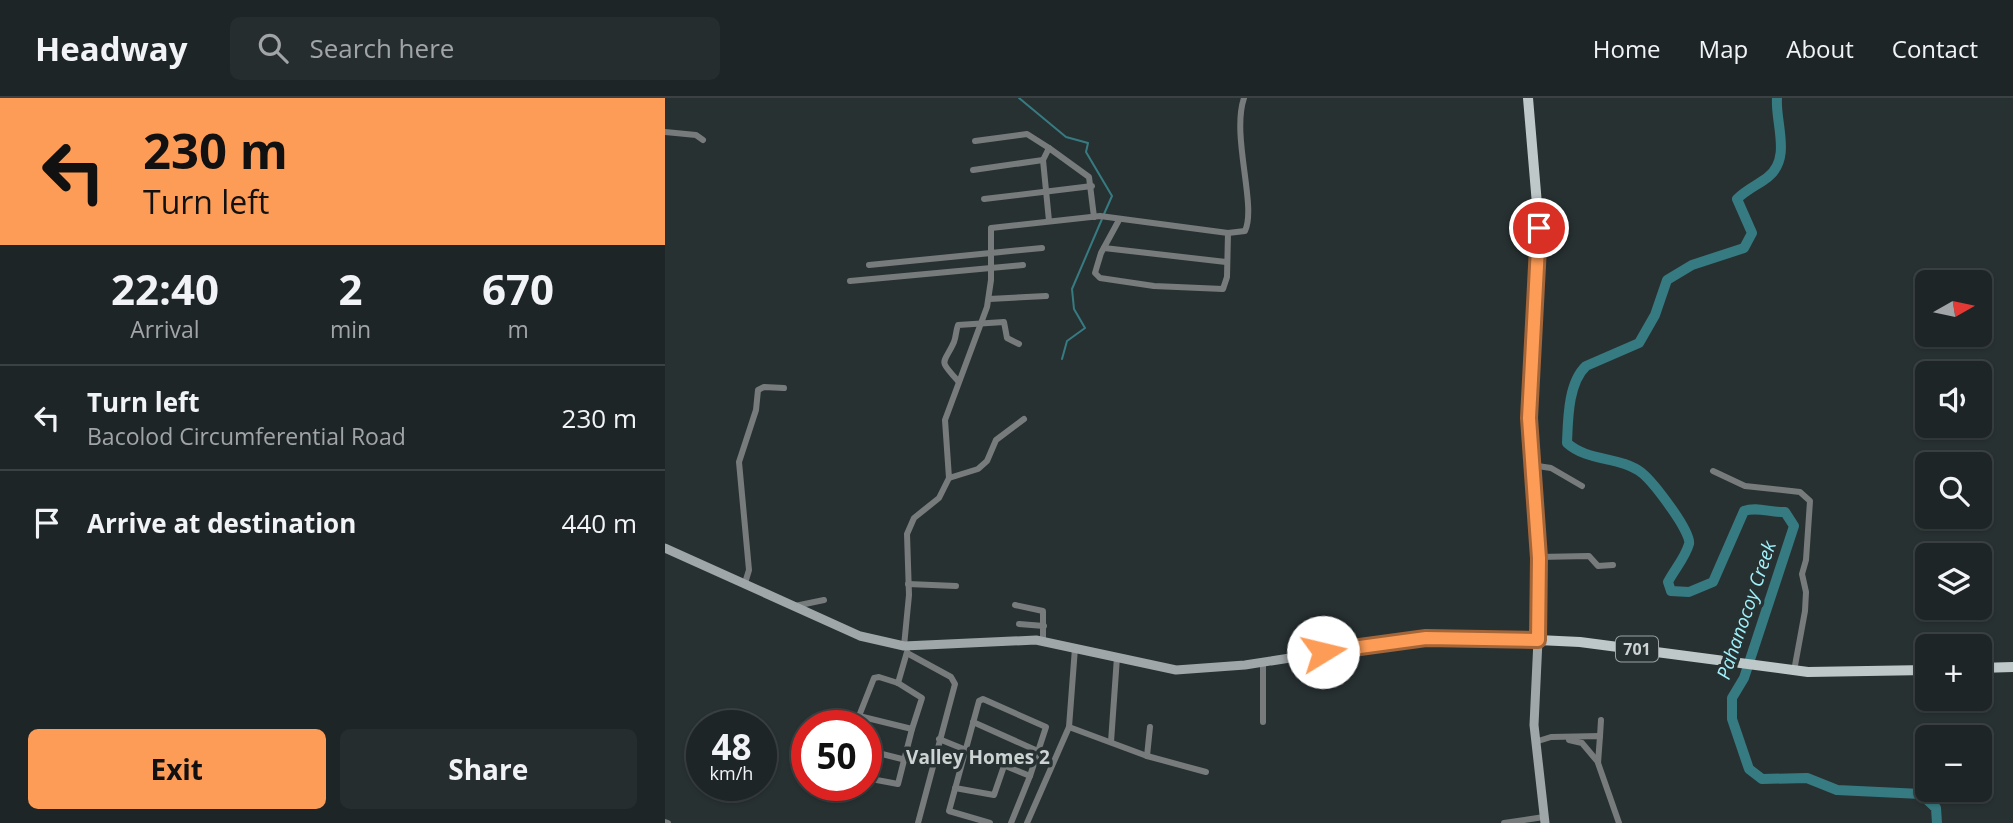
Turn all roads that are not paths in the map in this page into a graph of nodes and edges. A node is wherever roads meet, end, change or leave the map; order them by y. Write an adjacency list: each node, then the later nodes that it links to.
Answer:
1 (1244, 98): 15 (street)
2 (1528, 98): 31 (main road)
3 (665, 132): 4 (street)
4 (703, 140)
5 (975, 141): 6 (street)
6 (1049, 148): 7 (street); 9 (street)
7 (1043, 160): 8 (street); 10 (street)
8 (973, 170)
9 (1092, 186): 10 (street); 12 (street)
10 (1047, 192): 11 (street); 14 (street)
11 (984, 199)
12 (1097, 217): 13 (street); 14 (street)
13 (1119, 220): 15 (street); 17 (street)
14 (1049, 221): 18 (street)
15 (1228, 233): 19 (street)
16 (1042, 248): 18 (street)
17 (1104, 248): 19 (street); 19 (street)
18 (990, 254): 20 (street); 22 (street)
19 (1226, 261)
20 (869, 265)
21 (1023, 265): 22 (street)
22 (991, 268): 23 (street); 25 (street)
23 (851, 281)
24 (1046, 296): 25 (street)
25 (989, 299): 26 (street)
26 (983, 322): 27 (street); 28 (street); 28 (street)
27 (1019, 344)
28 (958, 381): 33 (street)
29 (784, 388): 38 (street)
30 (1024, 419): 33 (street)
31 (1531, 465): 34 (street); 36 (main road)
32 (1713, 471): 55 (street)
33 (949, 478): 39 (street)
34 (1583, 486)
35 (665, 548): 38 (main road)
36 (1539, 558): 37 (street); 46 (main road)
37 (1613, 565)
38 (745, 583): 43 (main road)
39 (908, 584): 40 (street); 48 (street)
40 (956, 586)
41 (824, 600): 43 (street)
42 (1016, 605): 45 (street)
43 (795, 606): 48 (main road)
44 (1019, 624): 45 (street)
45 (1044, 626): 47 (street)
46 (1538, 640): 51 (main road); 55 (main road, 701); 69 (main road)
47 (1043, 641): 48 (main road); 49 (main road)
48 (906, 648): 56 (street); 66 (street)
49 (1075, 648): 50 (main road); 62 (street)
50 (1117, 657): 51 (main road); 68 (street)
51 (1262, 663): 61 (street)
52 (2013, 667): 53 (main road)
53 (1992, 668)
54 (1915, 670): 55 (main road, 701)
55 (1794, 671)
56 (898, 683): 57 (street); 64 (street)
57 (861, 710)
58 (1601, 720): 65 (street)
59 (882, 722): 64 (street)
60 (973, 722): 70 (street); 71 (street); 71 (street)
61 (1263, 722)
62 (1069, 727): 68 (street); 85 (street)
63 (1150, 727): 73 (street)
64 (912, 729): 74 (street)
65 (1600, 736): 67 (street); 76 (street)
66 (939, 739): 70 (street); 82 (street)
67 (1566, 739): 69 (street); 76 (street)
68 (1111, 741): 73 (street)
69 (1535, 742): 81 (main road)
70 (965, 747): 75 (street); 80 (street)
71 (1039, 751): 78 (street)
72 (882, 754): 74 (street)
73 (1147, 756): 77 (street)
74 (906, 760): 79 (street)
75 (1005, 763): 78 (street); 80 (street)
76 (1598, 764): 87 (street)
77 (1206, 772)
78 (1030, 776): 84 (street)
79 (882, 781)
80 (955, 788): 83 (street)
81 (1544, 820): 86 (street)
82 (918, 823)
83 (991, 823)
84 (1011, 823)
85 (1027, 823)
86 (1504, 823)
87 (1619, 823)

